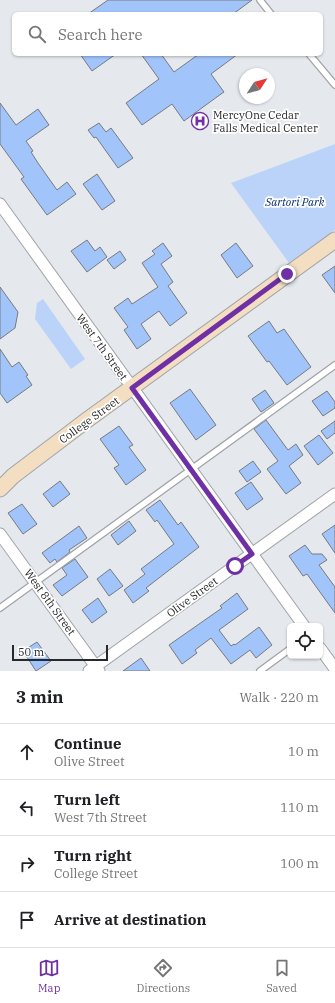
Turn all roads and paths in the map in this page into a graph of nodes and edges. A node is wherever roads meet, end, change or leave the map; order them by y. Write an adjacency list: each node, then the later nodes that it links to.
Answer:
1 (260, 0): 2 (lane)
2 (269, 12)
3 (311, 56): 4 (lane)
4 (335, 84)
5 (0, 204): 8 (street, West 7th Street)
6 (335, 240): 8 (street, College Street)
7 (335, 365): 9 (lane)
8 (132, 388): 9 (street, West 7th Street); 10 (street, College Street)
9 (190, 469): 13 (street, West 7th Street); 14 (lane)
10 (0, 489)
11 (335, 494): 13 (street, Olive Street)
12 (0, 534): 14 (street, West 8th Street)
13 (252, 554): 16 (street, West 7th Street); 19 (street, Olive Street)
14 (36, 582): 15 (lane); 19 (street, West 8th Street)
15 (0, 608)
16 (302, 623)
17 (287, 650): 21 (lane)
18 (323, 652): 20 (street)
19 (95, 669)
20 (335, 669)
21 (260, 671)

